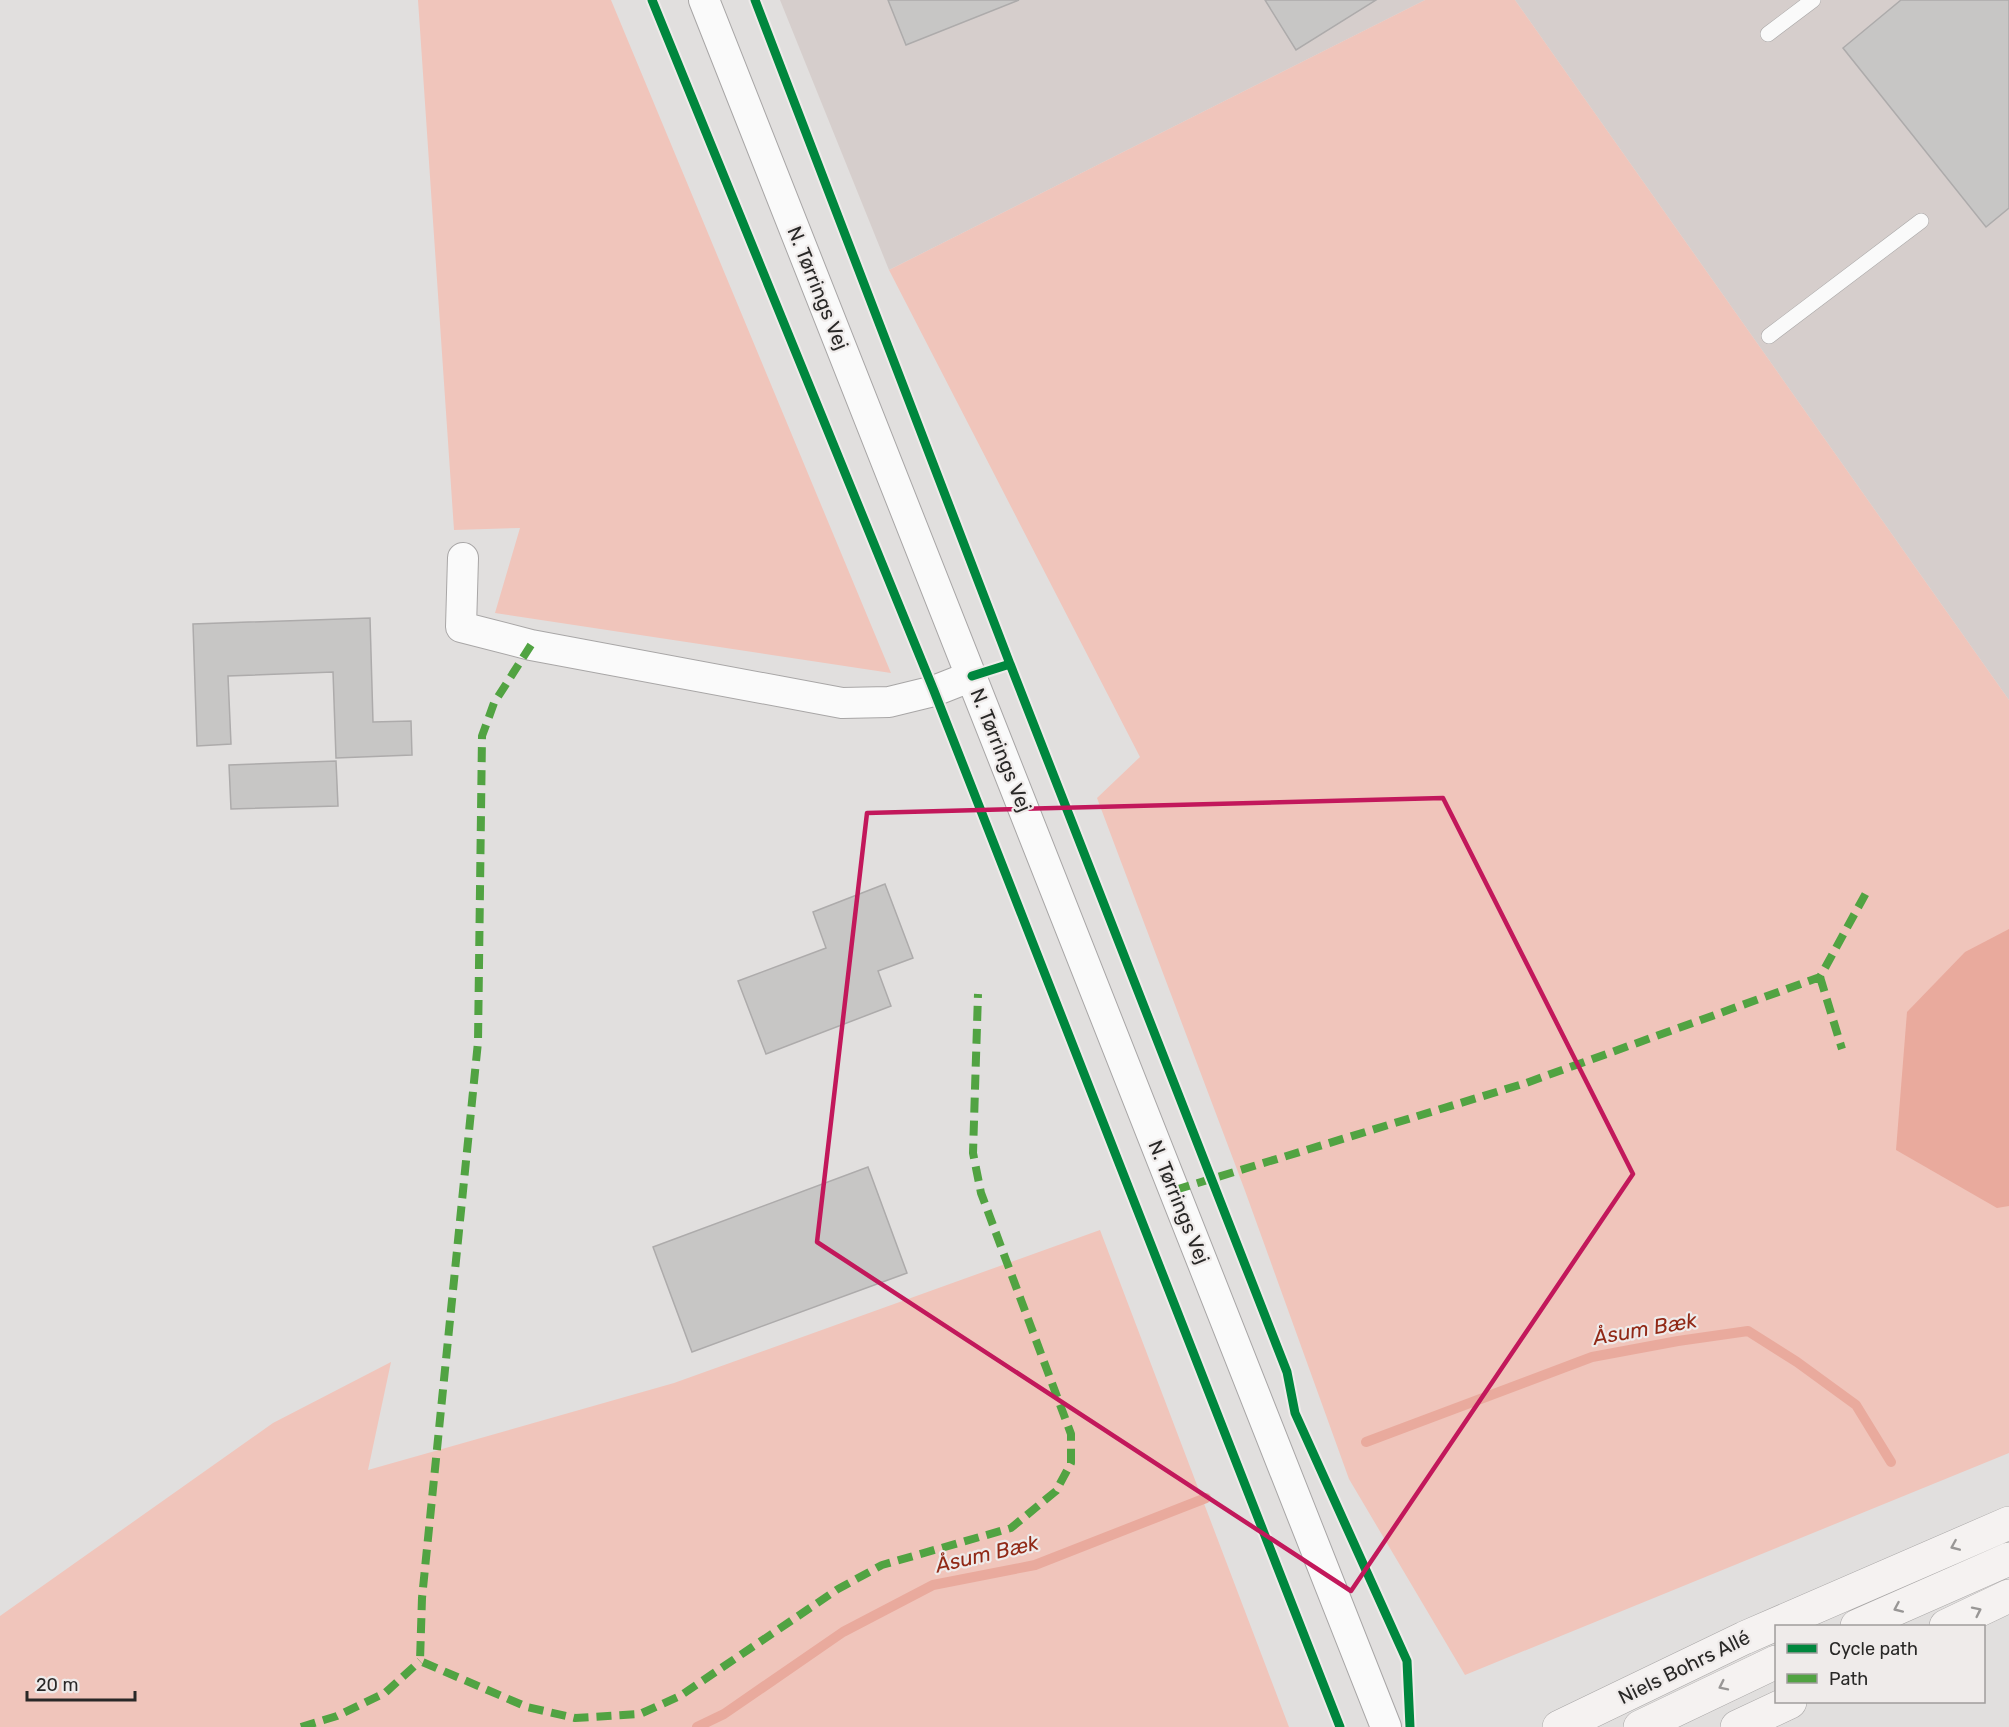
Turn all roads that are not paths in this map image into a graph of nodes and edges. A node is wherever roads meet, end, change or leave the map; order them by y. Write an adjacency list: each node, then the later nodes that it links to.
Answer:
1 (704, 0): 7 (street, N. Tørrings Vej)
2 (1813, 0): 3 (lane)
3 (1768, 34)
4 (1921, 221): 5 (lane)
5 (1769, 336)
6 (463, 558): 7 (street, N. Tørrings Vej)
7 (972, 676): 15 (street, N. Tørrings Vej)
8 (2009, 1523): 16 (street, Niels Bohrs Allé, one-way to 16)
9 (2009, 1559): 11 (street, one-way to 11)
10 (2009, 1596): 12 (street, one-way to 10)
11 (1859, 1625)
12 (1948, 1625)
13 (1775, 1662): 17 (street, one-way to 17)
14 (1786, 1703): 18 (street)
15 (1386, 1727)
16 (1559, 1727)
17 (1640, 1727)
18 (1737, 1727)

